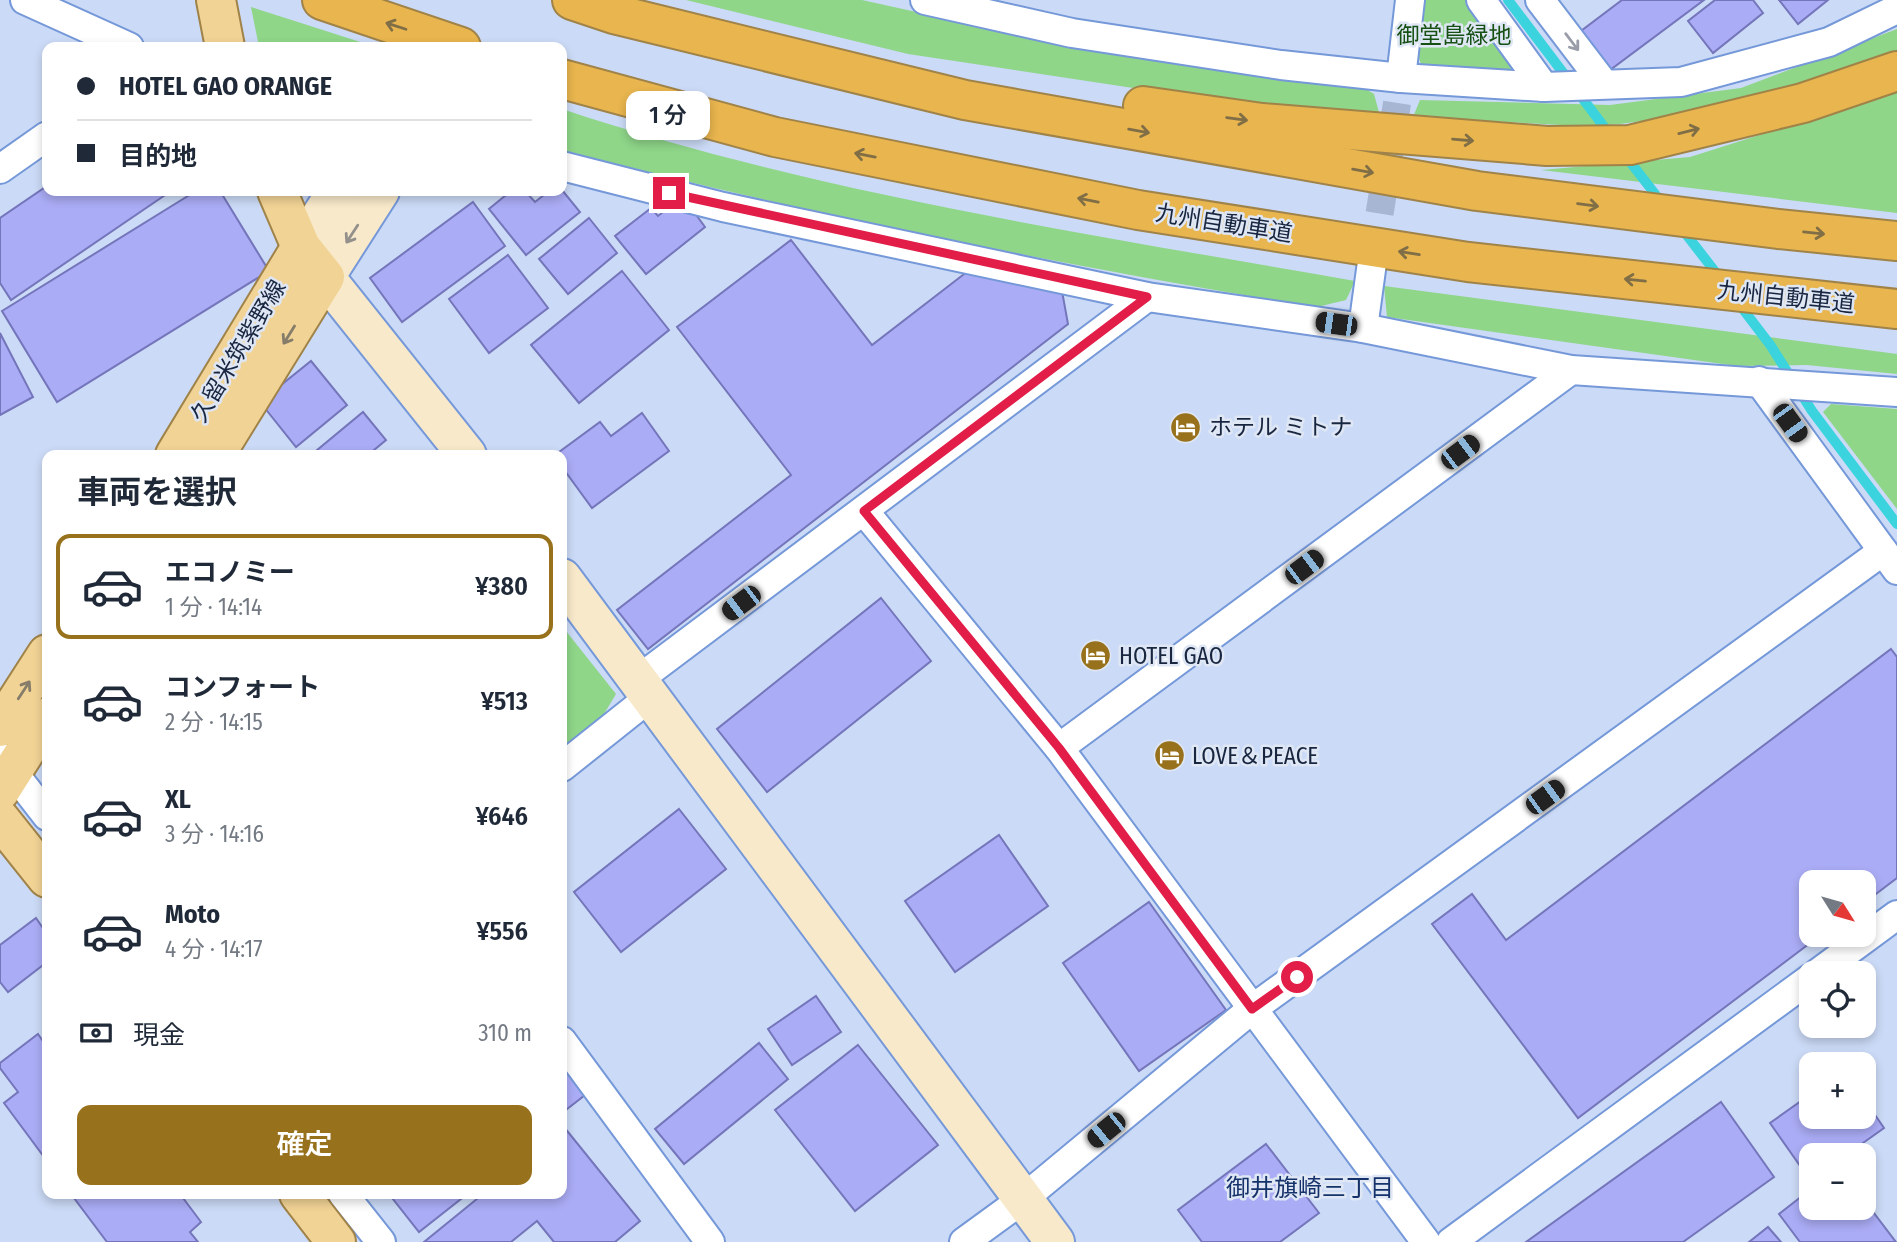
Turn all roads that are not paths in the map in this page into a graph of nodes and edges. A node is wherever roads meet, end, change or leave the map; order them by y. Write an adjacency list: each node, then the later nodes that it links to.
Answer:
1 (25, 0): 11 (street)
2 (216, 0): 12 (main road)
3 (322, 0): 13 (highway, one-way to 3)
4 (572, 0): 10 (highway)
5 (925, 0): 15 (street)
6 (1410, 0): 15 (street)
7 (1481, 0): 18 (street)
8 (1540, 0): 17 (street, one-way to 17)
9 (1897, 9): 17 (street)
10 (614, 14): 14 (highway, one-way to 14); 25 (highway, one-way to 25)
11 (118, 42)
12 (224, 42)
13 (446, 42)
14 (1897, 71)
15 (1401, 78): 18 (street)
16 (567, 80): 30 (highway, 九州自動車道, one-way to 16)
17 (1604, 84): 18 (street)
18 (1544, 87)
19 (42, 140): 21 (street)
20 (567, 167): 29 (street)
21 (0, 169)
22 (279, 196): 26 (main road, 久留米筑紫野線)
23 (334, 196): 26 (street)
24 (377, 196): 28 (street, one-way to 28)
25 (1897, 241)
26 (301, 247): 28 (main road, 久留米筑紫野線); 35 (main road, 久留米筑紫野線)
27 (1373, 255): 31 (street)
28 (325, 277): 36 (main road, 久留米筑紫野線, one-way to 36); 37 (street)
29 (1147, 297): 31 (street); 38 (street)
30 (1897, 309)
31 (1363, 328): 32 (street)
32 (1571, 370): 33 (street); 45 (street)
33 (1759, 381): 34 (street); 39 (street)
34 (1897, 392)
35 (178, 450)
36 (218, 450)
37 (463, 450)
38 (864, 511): 42 (street); 45 (street)
39 (1890, 560): 54 (street)
40 (567, 585): 42 (street)
41 (42, 662): 44 (main road, one-way to 41)
42 (644, 688): 46 (street); 58 (street)
43 (42, 723): 47 (main road)
44 (0, 727)
45 (1059, 748): 54 (street)
46 (567, 762)
47 (4, 772): 48 (street)
48 (42, 811)
49 (0, 820): 50 (main road)
50 (42, 872)
51 (1897, 915): 52 (street)
52 (1834, 961)
53 (1799, 987): 65 (street)
54 (1252, 1009): 58 (street); 64 (street)
55 (567, 1048): 61 (street)
56 (303, 1199): 59 (main road)
57 (347, 1199): 60 (street)
58 (1023, 1199): 62 (street); 63 (street)
59 (336, 1242)
60 (380, 1242)
61 (710, 1242)
62 (964, 1242)
63 (1055, 1242)
64 (1426, 1242)
65 (1451, 1242)

